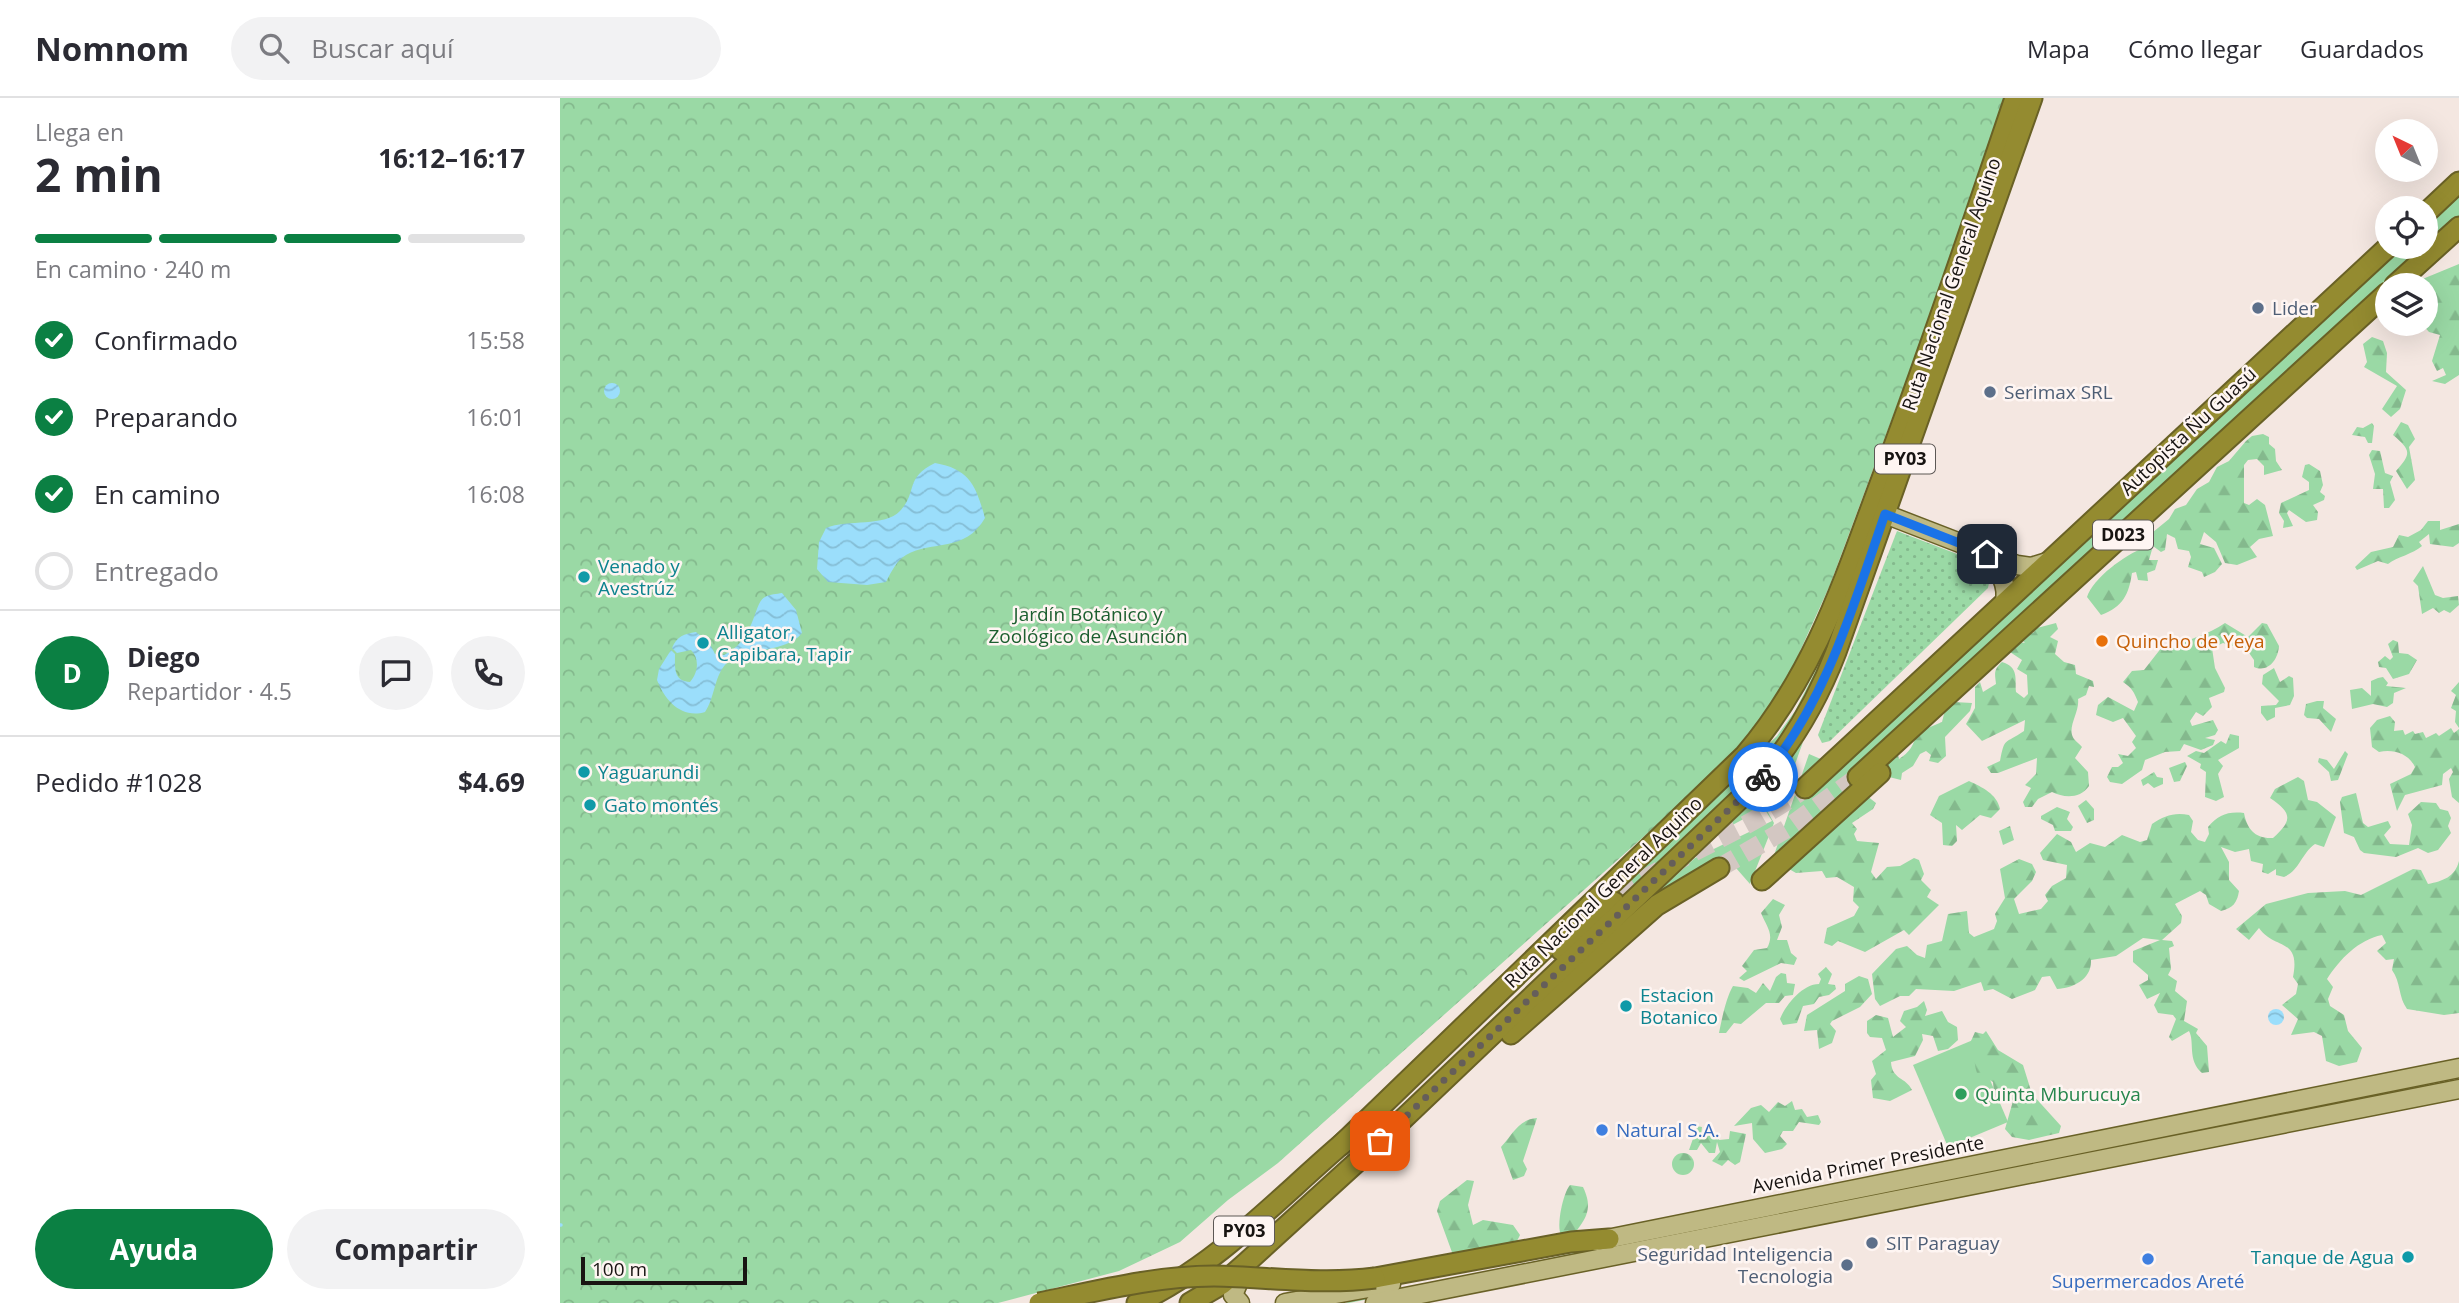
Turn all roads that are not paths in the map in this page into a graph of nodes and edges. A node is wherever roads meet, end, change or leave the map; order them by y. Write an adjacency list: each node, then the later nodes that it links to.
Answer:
1 (2015, 98): 24 (highway, Ruta Nacional General Aquino / PY03)
2 (2032, 98): 9 (highway, Ruta Nacional General Aquino / PY03)
3 (2459, 182): 4 (highway)
4 (2438, 202)
5 (2459, 227): 7 (highway)
6 (2375, 259): 11 (highway, Autopista Ñu Guasú / D023)
7 (2408, 273)
8 (2375, 304): 12 (highway, Autopista Ñu Guasú / D023)
9 (1885, 514): 10 (main road); 23 (highway, Ruta Nacional General Aquino / PY03)
10 (1987, 554): 11 (main road); 13 (main road)
11 (2047, 562): 13 (highway, Autopista Ñu Guasú / D023)
12 (2092, 564): 14 (highway, Autopista Ñu Guasú / D023); 17 (highway)
13 (2004, 604): 15 (highway, Autopista Ñu Guasú / D023)
14 (1858, 777)
15 (1805, 788)
16 (1719, 868): 23 (highway)
17 (1762, 880)
18 (1619, 896): 24 (highway)
19 (2459, 1068): 21 (main road, Avenida Primer Presidente)
20 (2459, 1089): 22 (main road)
21 (2338, 1092): 22 (main road); 25 (main road, Avenida Primer Presidente)
22 (2341, 1113): 34 (main road)
23 (1380, 1141): 26 (highway, PY03)
24 (1341, 1145): 29 (highway, PY03)
25 (1609, 1239): 28 (highway, bridge); 33 (main road, Avenida Primer Presidente)
26 (1246, 1263): 27 (highway, PY03); 32 (main road)
27 (1222, 1284): 30 (highway, PY03); 31 (highway)
28 (1039, 1303)
29 (1137, 1303)
30 (1190, 1303)
31 (1210, 1303)
32 (1240, 1303)
33 (1285, 1303)
34 (1375, 1303)

